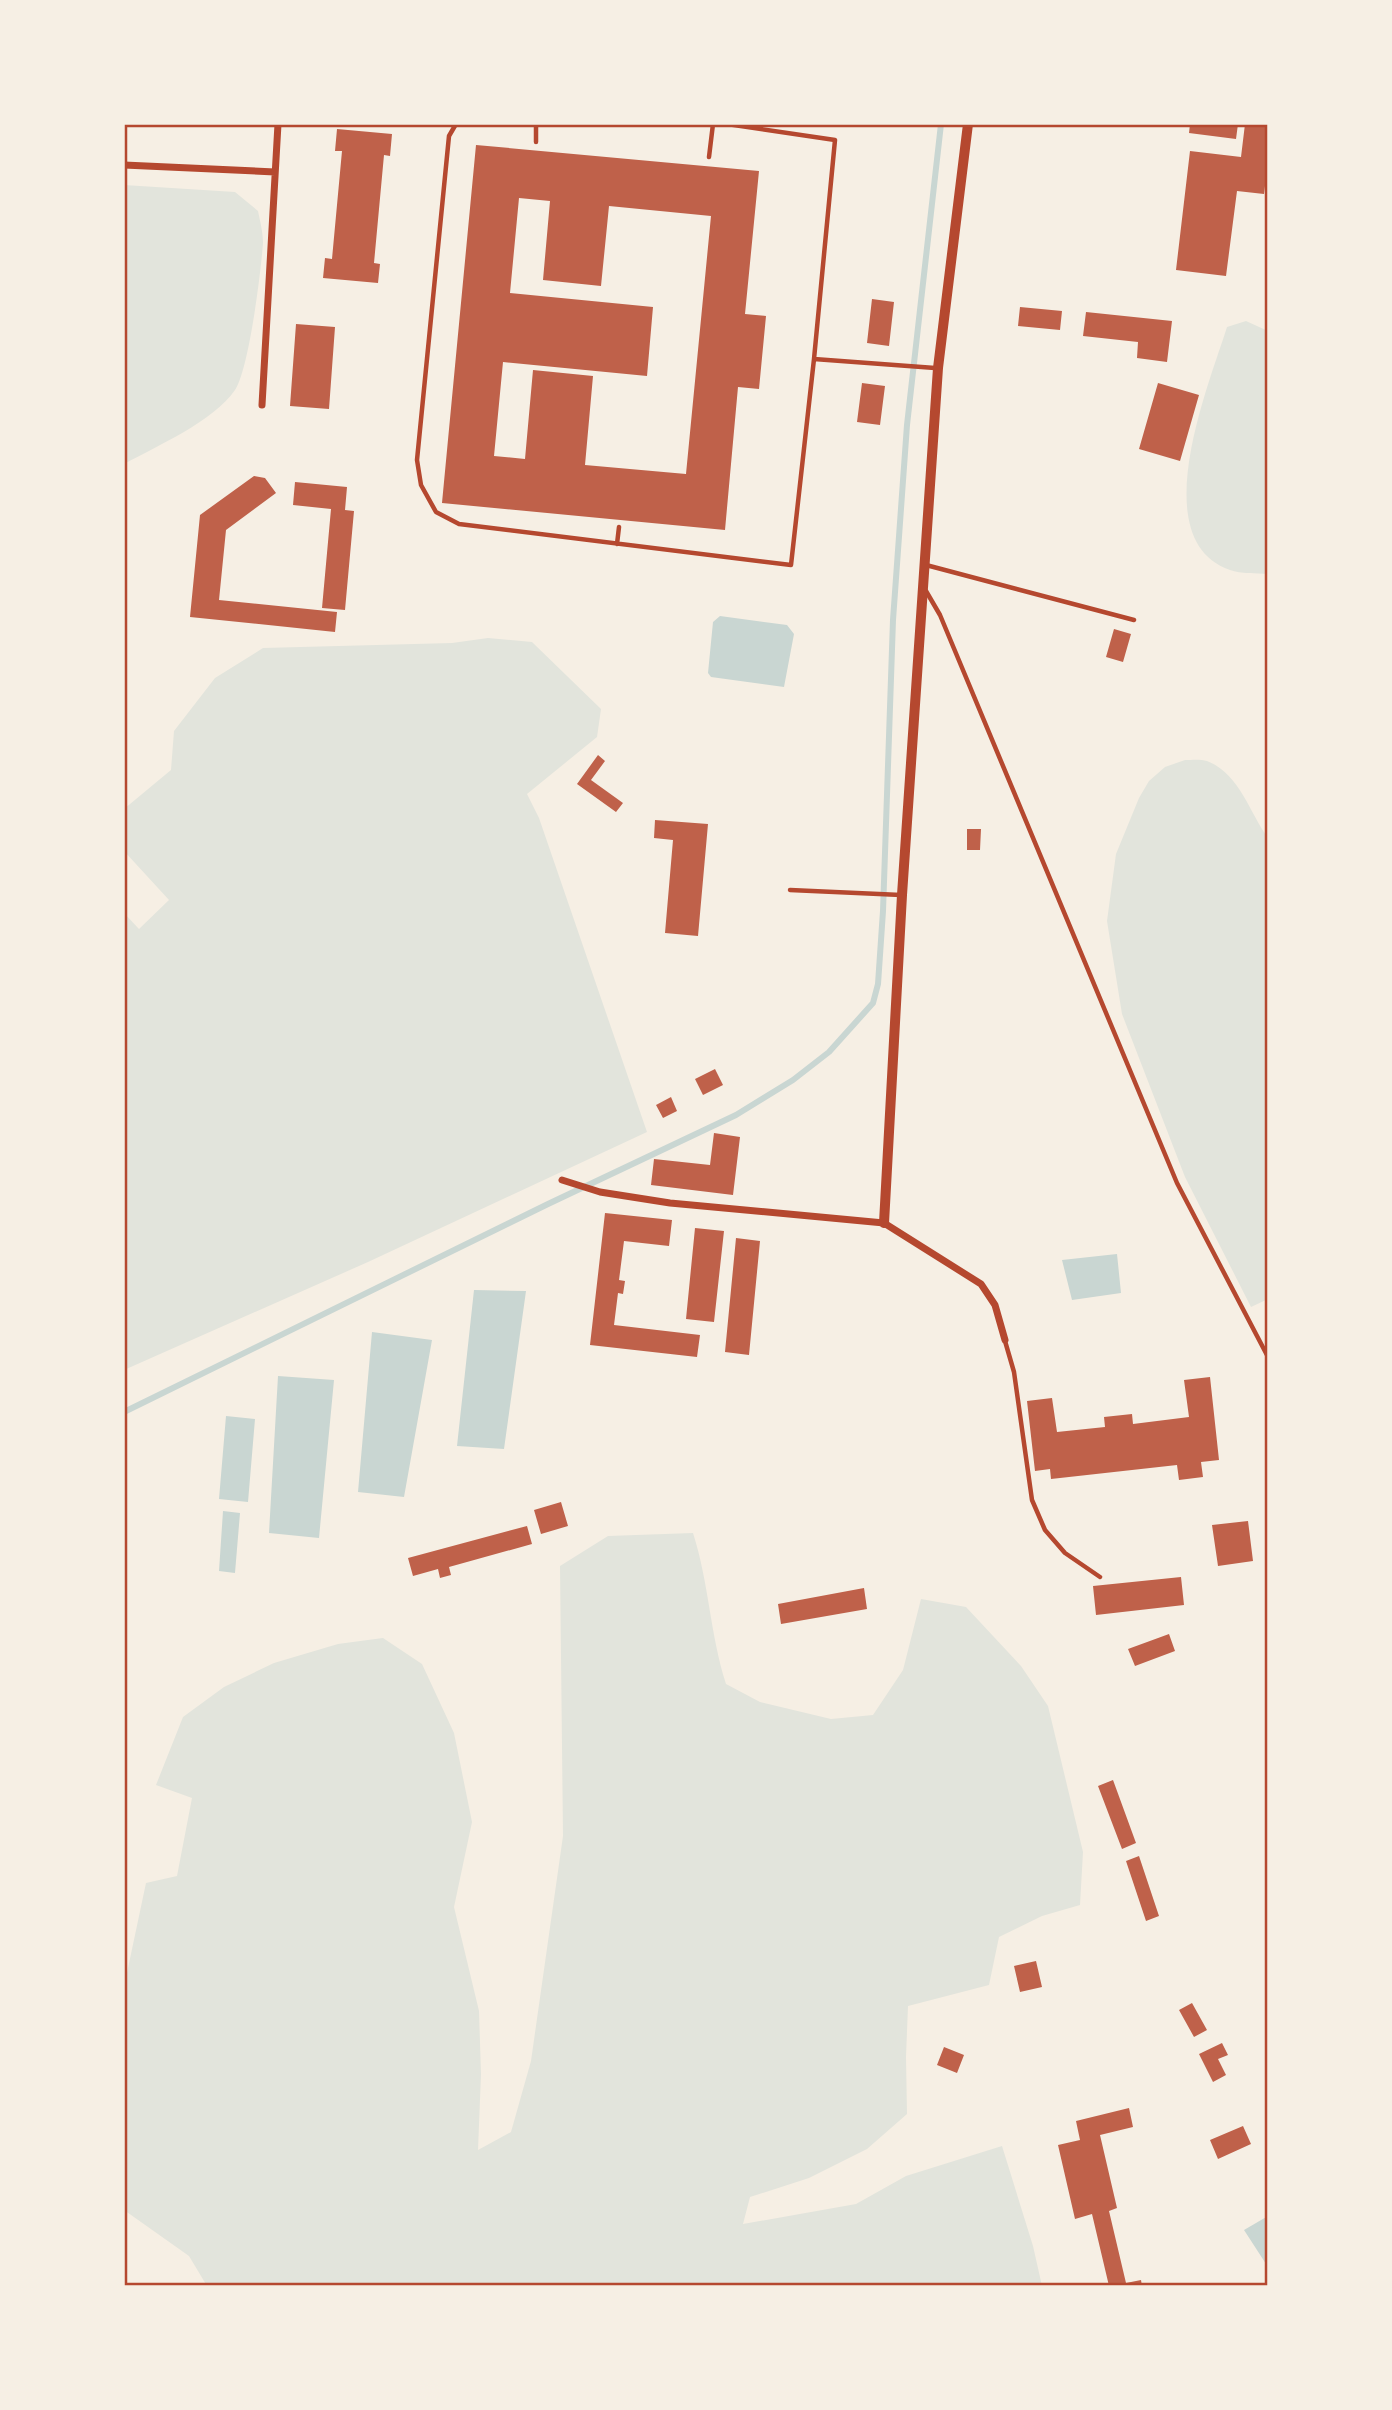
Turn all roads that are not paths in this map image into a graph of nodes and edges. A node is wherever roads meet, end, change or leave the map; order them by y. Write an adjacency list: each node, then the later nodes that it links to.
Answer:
1 (278, 124): 10 (street)
2 (456, 124): 15 (lane)
3 (536, 124): 7 (lane)
4 (713, 124): 8 (lane)
5 (727, 124): 11 (lane)
6 (968, 124): 12 (street)
7 (536, 142)
8 (709, 157)
9 (124, 165): 10 (street)
10 (275, 173): 13 (street)
11 (814, 359): 12 (lane); 15 (lane)
12 (938, 368): 16 (street)
13 (262, 405)
14 (619, 527): 15 (lane)
15 (617, 544)
16 (925, 565): 17 (street); 18 (lane)
17 (923, 588): 20 (street); 24 (lane)
18 (1135, 620)
19 (790, 890): 20 (lane)
20 (896, 895): 22 (street)
21 (562, 1180): 22 (street)
22 (884, 1223): 23 (street)
23 (1005, 1340): 25 (lane)
24 (1268, 1357)
25 (1100, 1577)

